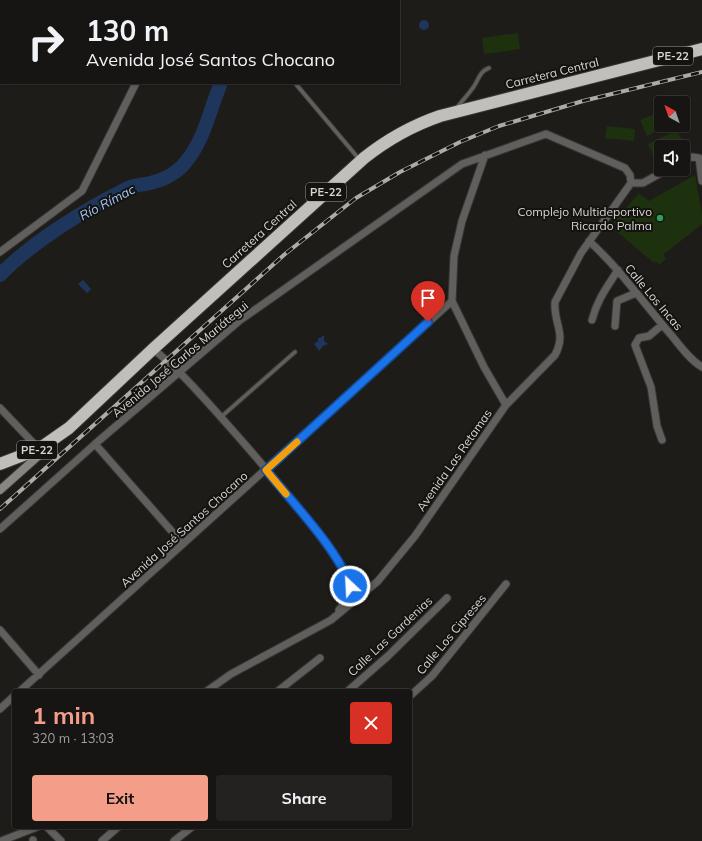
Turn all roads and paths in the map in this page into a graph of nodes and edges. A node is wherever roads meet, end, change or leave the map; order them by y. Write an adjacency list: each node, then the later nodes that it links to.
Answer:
1 (702, 49): 5 (highway, Carretera Central / PE-22)
2 (489, 68): 5 (lane)
3 (136, 84): 14 (street)
4 (296, 84): 9 (lane)
5 (453, 113): 9 (highway, Carretera Central / PE-22)
6 (485, 155): 11 (street, Avenida José Carlos Mariátegui); 17 (street); 24 (street, Avenida José Carlos Mariátegui)
7 (690, 158): 8 (street)
8 (700, 158): 12 (street)
9 (360, 161): 21 (highway, Carretera Central / PE-22)
10 (655, 176): 11 (street)
11 (631, 181): 13 (street, Avenida Las Retamas)
12 (702, 181)
13 (589, 241): 15 (street, Calle Los Incas); 25 (street, Avenida Las Retamas)
14 (0, 252)
15 (618, 270): 16 (street, Calle Los Incas); 18 (street)
16 (636, 293): 19 (street, Calle Los Incas); 20 (street)
17 (452, 301): 25 (street); 33 (street, Avenida José Santos Chocano)
18 (592, 320)
19 (662, 325): 23 (street, Calle Los Incas); 29 (street)
20 (615, 326)
21 (153, 349): 24 (street); 28 (highway, Carretera Central / PE-22)
22 (295, 352): 27 (lane)
23 (702, 367)
24 (179, 372): 27 (street); 30 (street, Avenida José Carlos Mariátegui)
25 (506, 405): 39 (street, Avenida Las Retamas)
26 (0, 408): 31 (street)
27 (220, 418): 33 (street)
28 (69, 428): 31 (highway, PE-22); 34 (street)
29 (662, 440)
30 (95, 444): 35 (street, Avenida José Carlos Mariátegui); 36 (street)
31 (39, 449): 32 (highway, PE-22)
32 (0, 464)
33 (266, 470): 36 (street, Avenida José Santos Chocano); 39 (street)
34 (0, 490)
35 (0, 529)
36 (183, 544): 42 (street, Avenida José Santos Chocano)
37 (506, 584): 47 (street, Calle Los Cipreses)
38 (448, 598): 46 (street, Calle Las Gardenias)
39 (331, 620): 44 (street, Avenida Las Retamas)
40 (0, 630): 42 (street)
41 (320, 658): 45 (street)
42 (39, 674): 43 (street, Avenida José Santos Chocano)
43 (22, 689)
44 (210, 689)
45 (281, 689)
46 (350, 689)
47 (412, 694)
48 (12, 698): 49 (street)
49 (0, 709)
50 (32, 829): 54 (street)
51 (49, 829): 55 (street)
52 (116, 829): 56 (street)
53 (189, 829): 57 (street)
54 (1, 841)
55 (61, 841)
56 (102, 841)
57 (174, 841)

